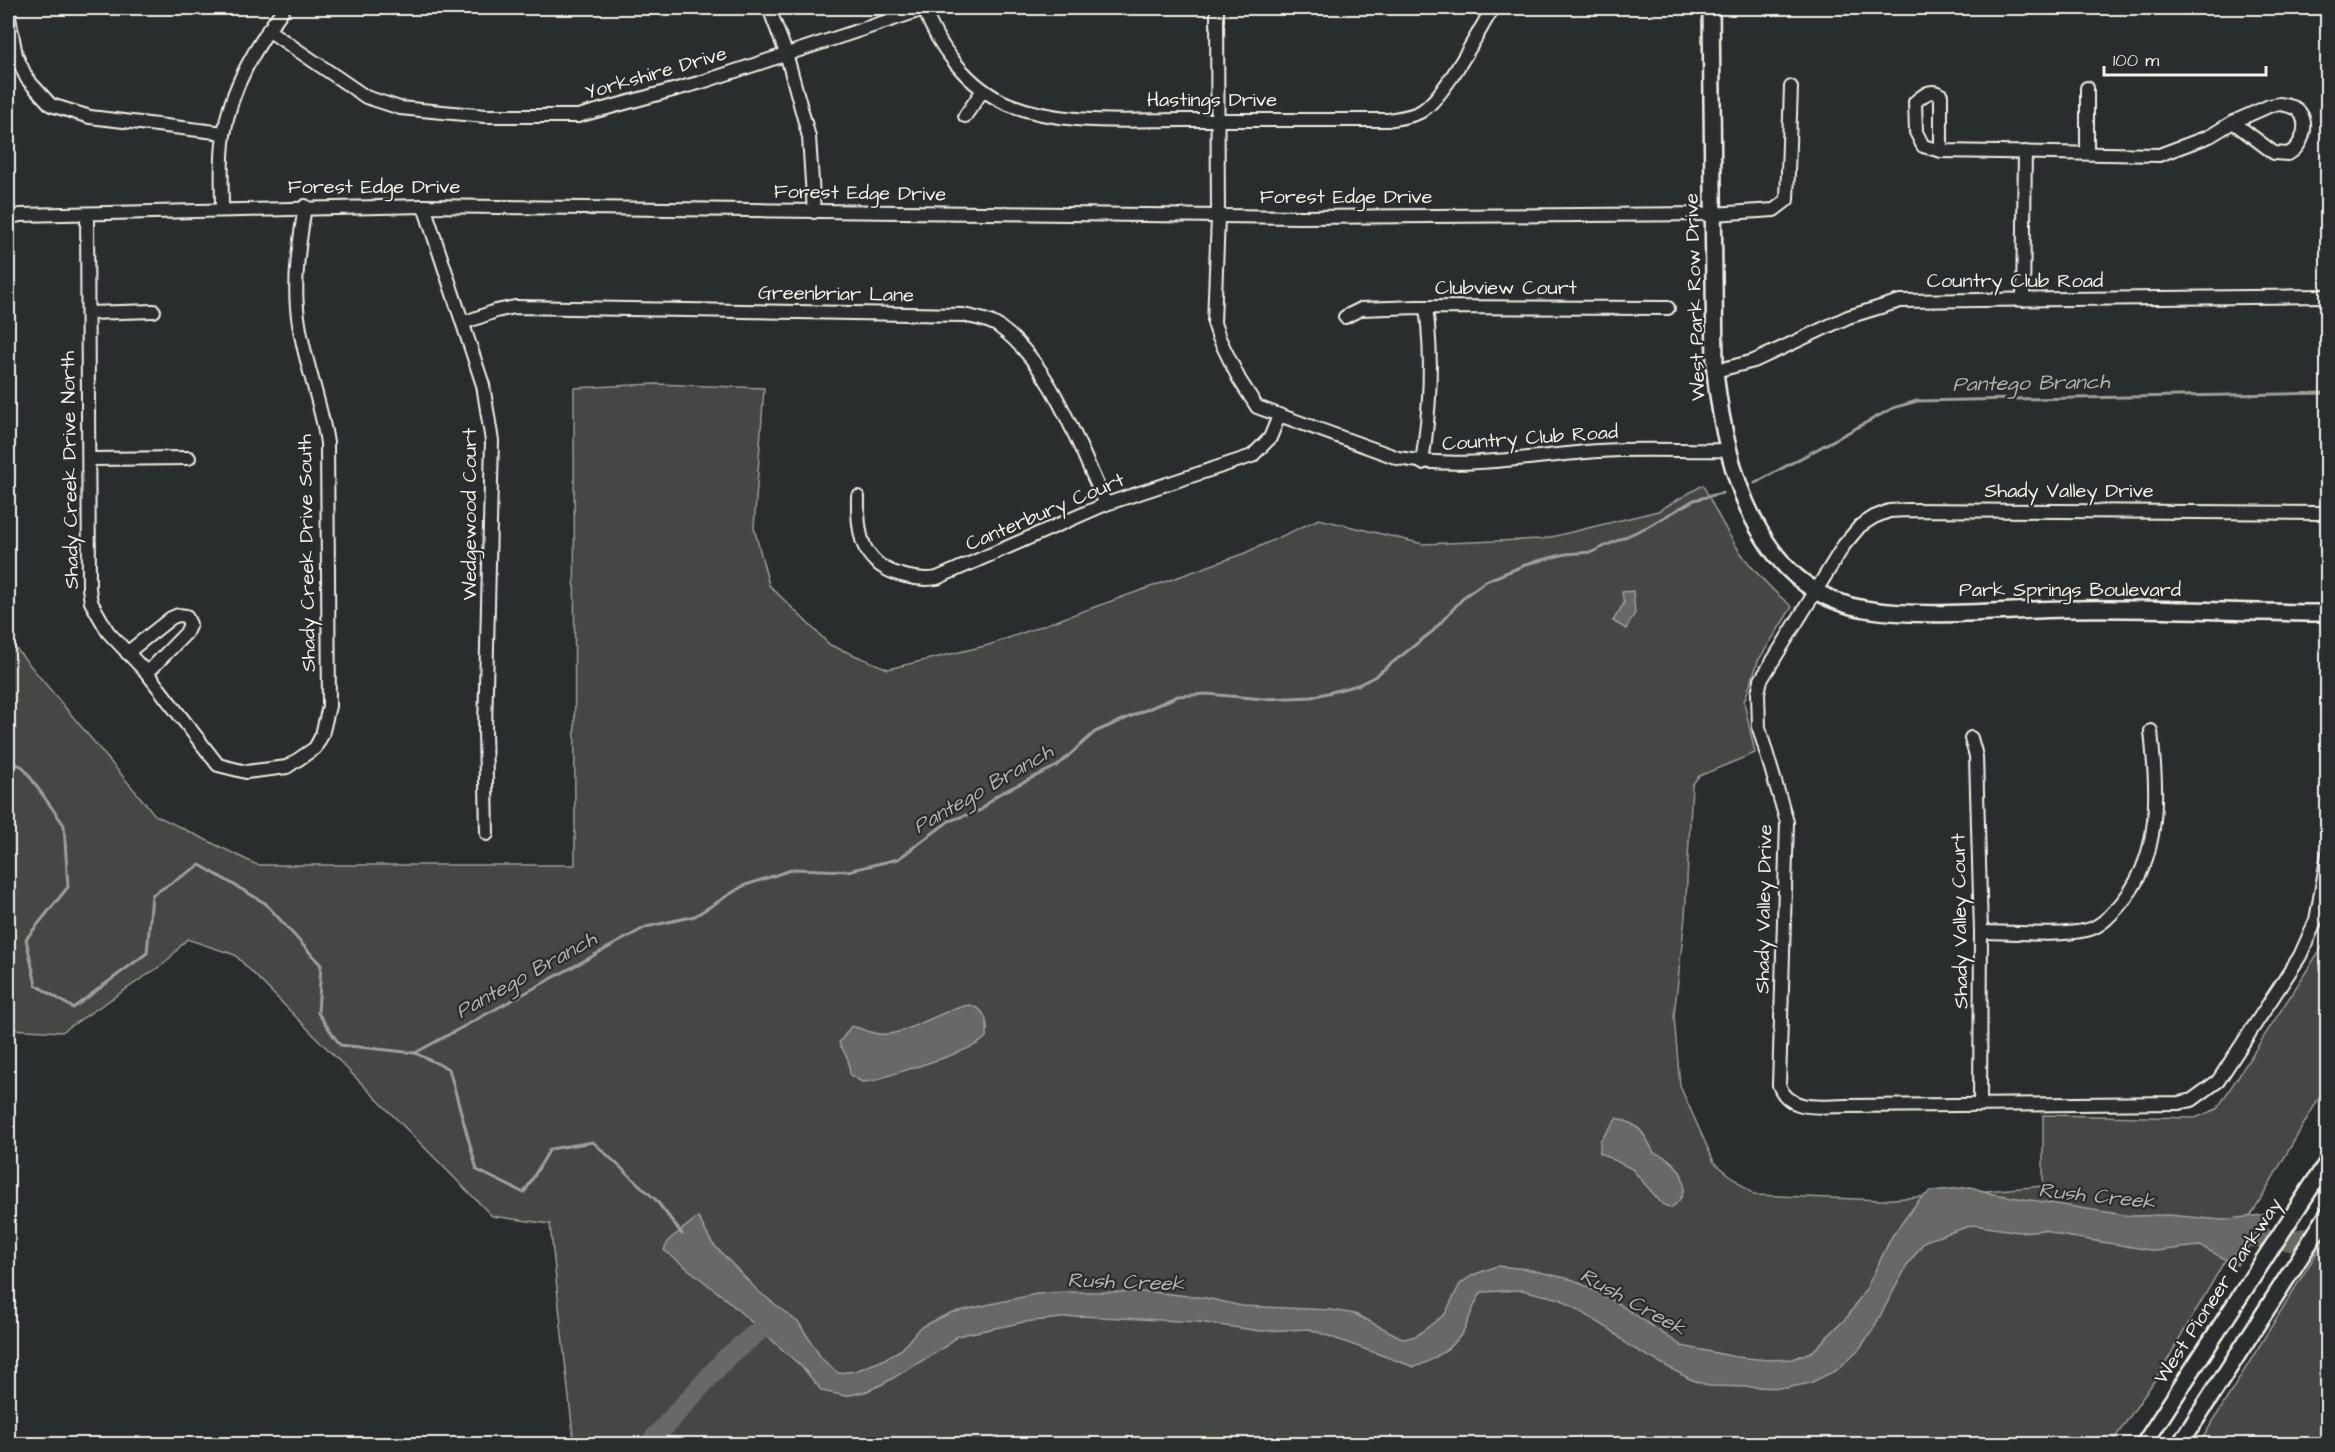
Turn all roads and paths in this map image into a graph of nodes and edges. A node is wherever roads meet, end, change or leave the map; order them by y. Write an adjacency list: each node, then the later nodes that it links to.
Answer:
1 (284, 8): 8 (street)
2 (769, 8): 9 (street)
3 (924, 8): 9 (street, Yorkshire Drive); 12 (street, Hastings Drive)
4 (1217, 8): 14 (street, Country Club Road)
5 (1493, 8): 14 (street, Hastings Drive)
6 (1711, 8): 25 (main road, West Park Row Drive)
7 (8, 12): 16 (street)
8 (268, 30): 9 (street, Yorkshire Drive); 16 (street)
9 (786, 53): 23 (street)
10 (1791, 87): 25 (street, Forest Edge Drive)
11 (2087, 88): 19 (street)
12 (983, 90): 13 (street); 14 (street, Hastings Drive)
13 (965, 116)
14 (1218, 120): 26 (street, Country Club Road)
15 (2233, 122): 15 (street); 19 (street)
16 (224, 133): 22 (street)
17 (1941, 150): 18 (street)
18 (2025, 152): 19 (street); 29 (street)
19 (2087, 152)
20 (424, 206): 21 (street, Forest Edge Drive); 23 (street, Forest Edge Drive); 35 (street, Wedgewood Court)
21 (305, 207): 22 (street, Forest Edge Drive); 51 (street, Shady Creek Drive South)
22 (222, 209): 24 (street, Forest Edge Drive)
23 (814, 212): 26 (street, Forest Edge Drive)
24 (87, 214): 27 (street, Forest Edge Drive); 33 (street, Shady Creek Drive North)
25 (1713, 214): 26 (street, Forest Edge Drive); 36 (main road, West Park Row Drive)
26 (1218, 217): 37 (street, Country Club Road)
27 (8, 218)
28 (2328, 297): 29 (street, Country Club Road)
29 (2023, 300): 36 (street, Country Club Road)
30 (1426, 307): 31 (street, Clubview Court); 34 (street, Clubview Court); 41 (street)
31 (1668, 308)
32 (154, 311): 33 (street)
33 (88, 312): 40 (street, Shady Creek Drive North)
34 (1345, 317)
35 (463, 323): 43 (street, Greenbriar Lane); 52 (street, Wedgewood Court)
36 (1715, 371): 38 (main road, West Park Row Drive)
37 (1280, 416): 41 (street, Country Club Road); 43 (street, Canterbury Court)
38 (1727, 450): 41 (street, Country Club Road); 45 (main road, West Park Row Drive)
39 (189, 458): 40 (street)
40 (89, 459): 47 (street, Shady Creek Drive North)
41 (1422, 463)
42 (858, 497): 43 (street, Canterbury Court)
43 (1106, 504)
44 (2328, 513): 45 (street, Shady Valley Drive)
45 (1816, 591): 46 (main road, Park Springs Boulevard); 55 (street, Shady Valley Drive)
46 (2328, 613)
47 (127, 653): 48 (street, Shady Creek Drive North); 48 (street)
48 (147, 673): 51 (street, Shady Creek Drive North)
49 (2151, 731): 54 (street)
50 (1971, 738): 54 (street, Shady Valley Court)
51 (309, 754)
52 (487, 834)
53 (2328, 854): 55 (street, Shady Valley Drive)
54 (1981, 932): 55 (street, Shady Valley Court)
55 (1980, 1104)
56 (2328, 1161): 58 (main road, West Pioneer Parkway)
57 (2328, 1214): 59 (main road)
58 (2144, 1444)
59 (2180, 1444)

